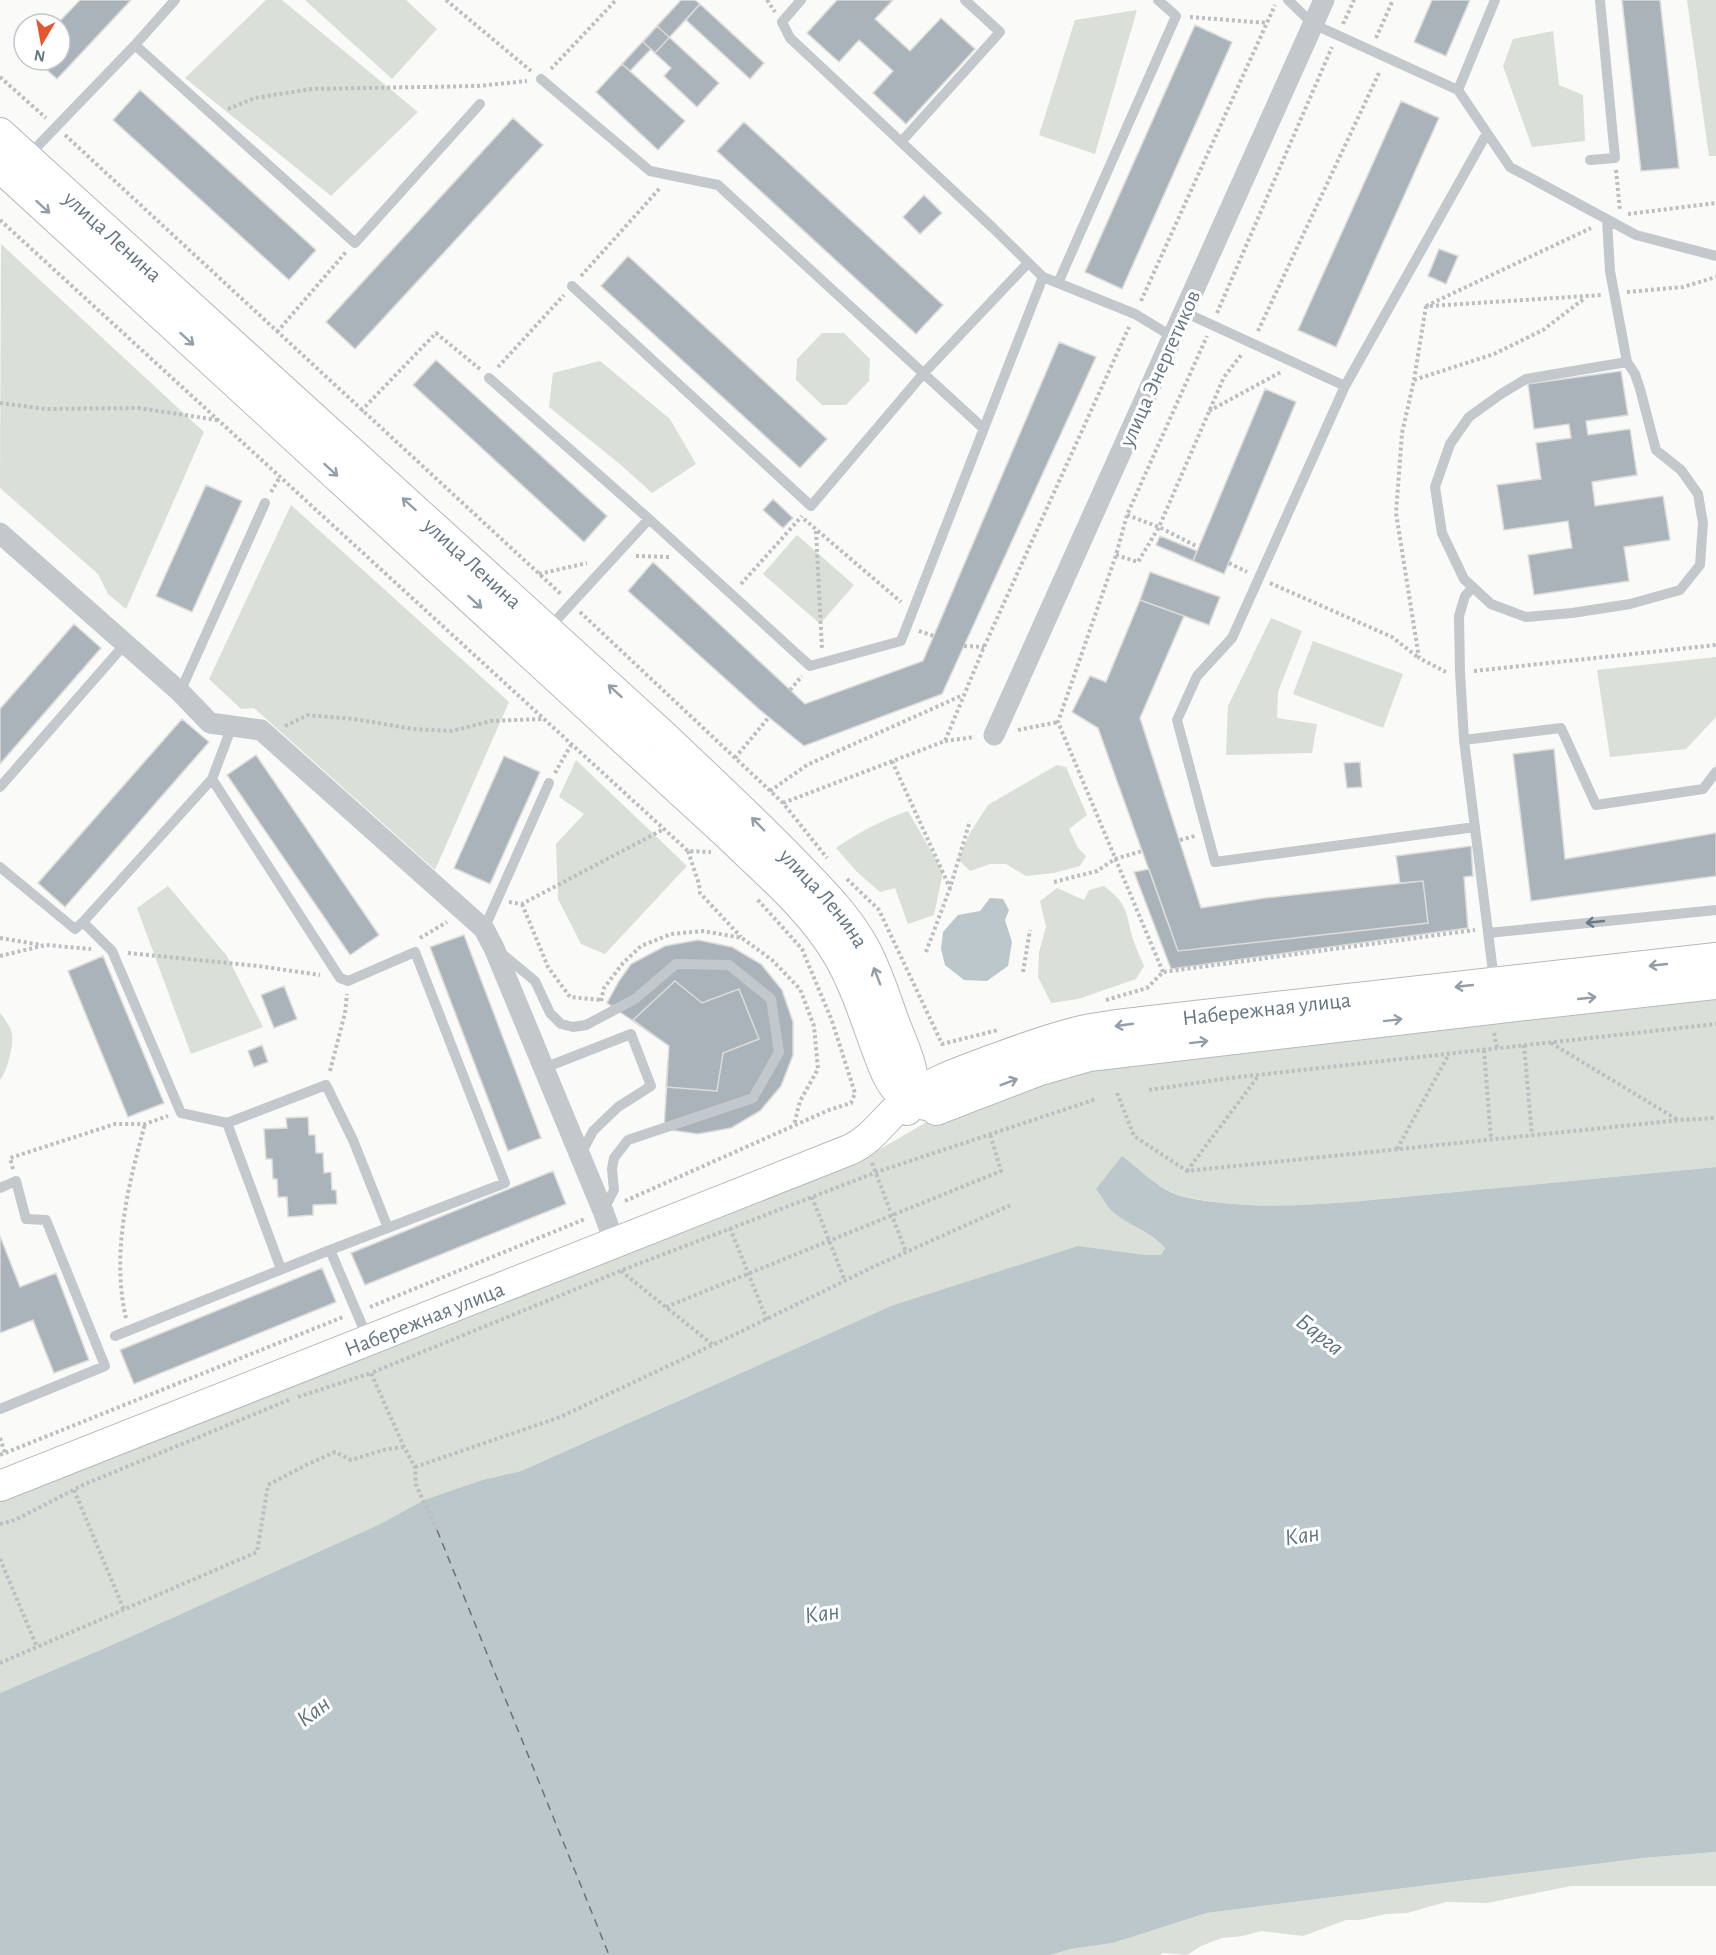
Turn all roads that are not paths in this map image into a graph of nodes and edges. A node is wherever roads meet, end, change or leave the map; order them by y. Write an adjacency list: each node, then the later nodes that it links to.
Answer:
1 (175, 0): 10 (lane)
2 (801, 0): 16 (lane)
3 (965, 0): 16 (lane)
4 (1158, 0): 23 (lane)
5 (1288, 0): 9 (lane)
6 (1324, 0): 9 (street, улица Энергетиков)
7 (1495, 0): 12 (lane)
8 (1600, 0): 17 (lane)
9 (1313, 24): 12 (lane); 25 (street, улица Энергетиков)
10 (135, 45): 13 (lane); 18 (lane)
11 (541, 79): 28 (lane)
12 (1458, 90): 15 (lane)
13 (480, 104)
14 (0, 133): 18 (main road, улица Ленина)
15 (1487, 133): 19 (lane); 30 (lane)
16 (901, 142): 21 (lane)
17 (1590, 160)
18 (15, 167): 36 (main road, улица Ленина, one-way to 18); 59 (main road, улица Ленина, one-way to 59)
19 (1607, 220): 20 (lane); 27 (lane)
20 (1716, 256)
21 (1028, 263): 22 (lane); 28 (lane)
22 (1043, 277): 23 (lane); 31 (lane)
23 (1058, 283): 26 (lane)
24 (572, 286): 28 (lane)
25 (1184, 312): 26 (street, улица Энергетиков); 30 (lane)
26 (1173, 337): 40 (street, улица Энергетиков)
27 (1627, 362): 35 (lane); 35 (lane)
28 (923, 374): 31 (lane)
29 (489, 378): 33 (lane)
30 (1345, 386): 46 (lane)
31 (983, 428): 33 (lane)
32 (265, 503): 38 (lane)
33 (649, 519): 36 (lane)
34 (0, 533): 37 (street)
35 (1473, 587): 41 (lane)
36 (547, 630): 56 (main road, улица Ленина, one-way to 36)
37 (125, 644): 38 (street); 45 (lane)
38 (180, 692): 39 (street)
39 (232, 726): 43 (lane); 50 (street)
40 (994, 735)
41 (1464, 740): 42 (lane); 46 (lane)
42 (1716, 772)
43 (212, 779): 49 (lane); 67 (lane)
44 (549, 783): 50 (lane)
45 (0, 787)
46 (1475, 827): 51 (lane)
47 (0, 867): 49 (lane)
48 (1716, 910): 51 (lane, one-way to 51)
49 (82, 922): 62 (lane)
50 (484, 929): 52 (street)
51 (1488, 933): 55 (lane)
52 (494, 948): 58 (street); 66 (lane)
53 (1716, 958): 55 (main road, Набережная улица, one-way to 55)
54 (1716, 984): 55 (main road, Набережная улица, one-way to 54)
55 (1497, 995): 57 (main road, Набережная улица, one-way to 57); 61 (main road, Набережная улица, one-way to 55)
56 (898, 1031): 57 (main road, улица Ленина); 60 (main road, улица Ленина)
57 (974, 1067): 60 (main road, Набережная улица)
58 (544, 1068): 64 (street); 64 (lane)
59 (885, 1070): 60 (main road, улица Ленина); 63 (main road, улица Ленина)
60 (910, 1099): 61 (main road); 63 (main road, Набережная улица)
61 (954, 1102): 63 (main road, Набережная улица)
62 (227, 1123): 67 (lane); 70 (lane)
63 (879, 1135): 69 (main road, Набережная улица)
64 (580, 1156): 66 (street)
65 (0, 1188): 73 (lane)
66 (603, 1211): 69 (street)
67 (388, 1228): 68 (lane)
68 (330, 1250): 70 (lane); 72 (lane)
69 (617, 1258): 72 (main road, Набережная улица)
70 (281, 1269): 71 (lane)
71 (115, 1336)
72 (368, 1339): 74 (main road, Набережная улица)
73 (0, 1409)
74 (0, 1486)

